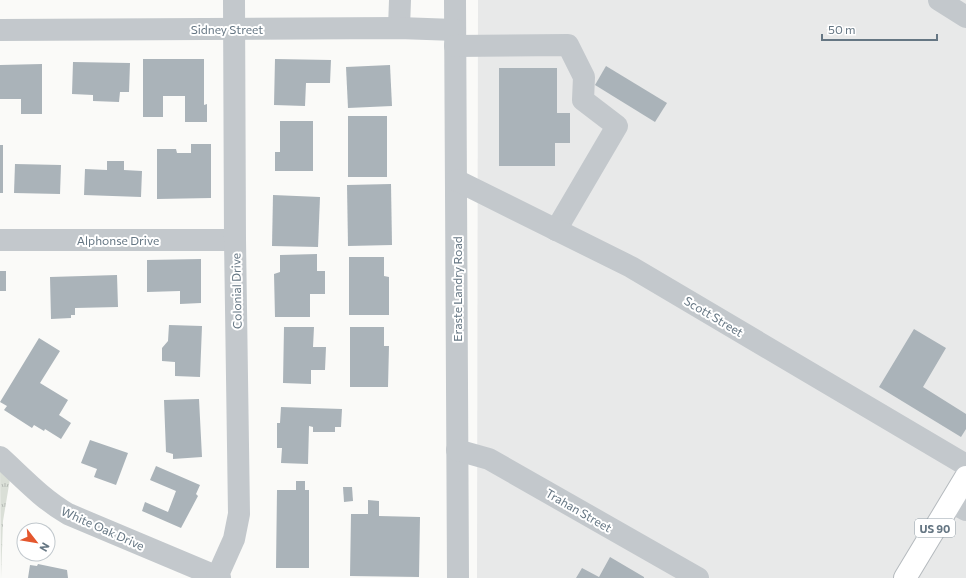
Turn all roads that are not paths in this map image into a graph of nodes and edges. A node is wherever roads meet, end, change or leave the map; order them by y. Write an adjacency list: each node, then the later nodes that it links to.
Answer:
1 (234, 0): 6 (street, Colonial Drive)
2 (400, 0): 7 (street)
3 (454, 0): 9 (street, Eraste Landry Road)
4 (939, 0): 5 (street)
5 (966, 16)
6 (235, 28): 7 (street, Sidney Street); 8 (street, Sidney Street); 13 (street, Colonial Drive)
7 (399, 28): 9 (street, Sidney Street)
8 (0, 30)
9 (455, 38): 10 (street, Eraste Landry Road); 11 (street, Sidney Street)
10 (456, 180): 11 (street, Scott Street); 14 (street, Eraste Landry Road)
11 (556, 230): 16 (street, Scott Street)
12 (0, 240): 13 (street, Alphonse Drive)
13 (235, 240): 19 (street, Colonial Drive)
14 (457, 450): 20 (street, Eraste Landry Road); 21 (street, Trahan Street)
15 (0, 457): 19 (street, White Oak Drive)
16 (966, 465)
17 (966, 477): 18 (main road, US 90)
18 (958, 506): 22 (main road, US 90)
19 (218, 577)
20 (458, 578)
21 (698, 578)
22 (905, 578)

